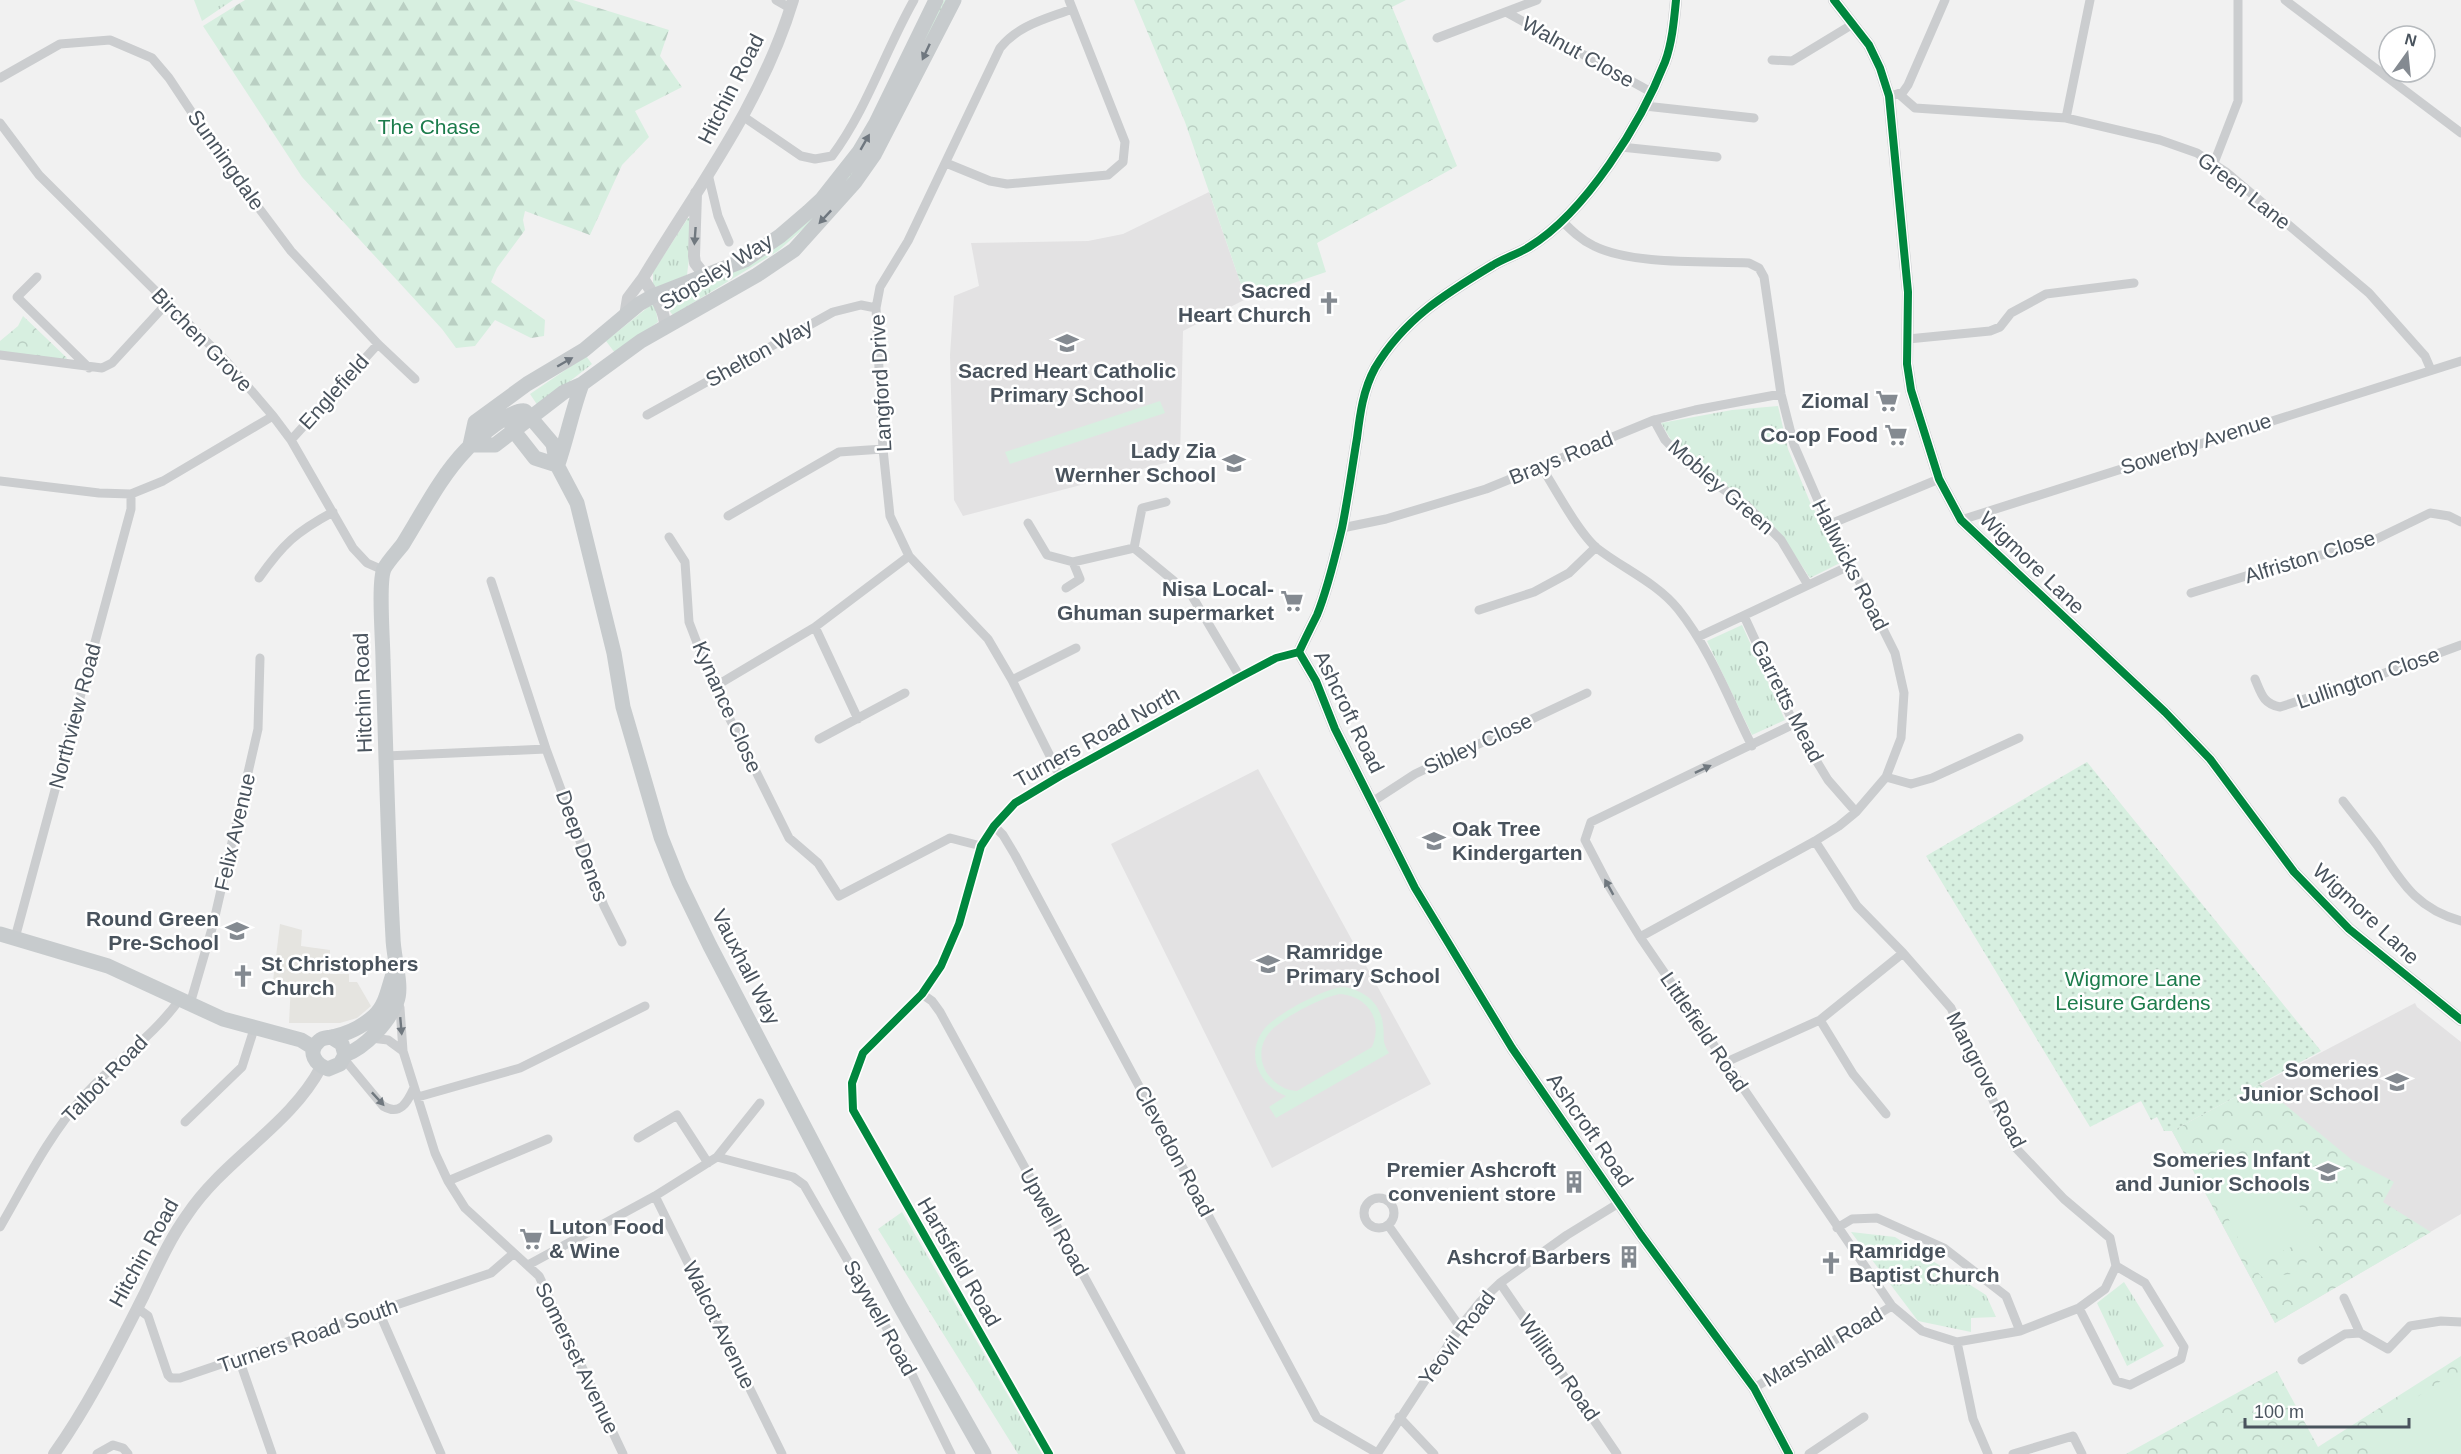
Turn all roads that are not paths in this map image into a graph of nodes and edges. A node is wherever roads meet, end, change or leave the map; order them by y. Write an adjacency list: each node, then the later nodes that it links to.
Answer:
1 (776, 0): 12 (street)
2 (914, 0): 22 (street)
3 (936, 0): 35 (main road, Stopsley Way, one-way to 3)
4 (954, 0): 43 (main road, Stopsley Way, one-way to 43)
5 (1537, 0): 14 (street, Walnut Close)
6 (1676, 0): 19 (street, Ashcroft Road)
7 (1834, 0): 15 (street, Wigmore Lane)
8 (1945, 0): 20 (street)
9 (2090, 0): 24 (street)
10 (2238, 0): 30 (street)
11 (2285, 0): 26 (street)
12 (792, 4): 22 (street, Hitchin Road)
13 (1071, 4): 29 (street, Langford Drive); 29 (street)
14 (1506, 12): 16 (street, Walnut Close); 19 (street, Walnut Close)
15 (1853, 24): 17 (street); 20 (street, Wigmore Lane)
16 (1437, 38)
17 (1772, 60)
18 (0, 78): 45 (street, Sunningdale)
19 (1651, 92): 21 (street, Ashcroft Road)
20 (1894, 95): 24 (street, Green Lane); 44 (street, Wigmore Lane)
21 (1645, 106): 23 (street); 27 (street, Ashcroft Road)
22 (744, 117): 31 (street, Hitchin Road)
23 (1754, 118)
24 (2066, 118): 30 (street, Green Lane)
25 (0, 123): 40 (street, Birchen Grove)
26 (2461, 133)
27 (1621, 147): 28 (street); 33 (street, Ashcroft Road)
28 (1717, 157)
29 (946, 163): 41 (street, Langford Drive)
30 (2214, 163): 49 (street, Green Lane)
31 (708, 174): 32 (street, Hitchin Road); 34 (street)
32 (696, 193): 35 (street, one-way to 35); 37 (street, Hitchin Road)
33 (1561, 220): 53 (street, Hallwicks Road); 74 (street, Ashcroft Road)
34 (729, 242)
35 (705, 276): 39 (main road, Stopsley Way)
36 (37, 277): 48 (street)
37 (643, 278): 39 (street); 42 (street, Hitchin Road)
38 (2134, 283): 44 (street)
39 (653, 296): 42 (main road, Stopsley Way); 43 (street)
40 (168, 302): 48 (street); 54 (street, Birchen Grove)
41 (876, 309): 55 (street, Shelton Way); 61 (street, Langford Drive)
42 (625, 316): 52 (main road, Stopsley Way, one-way to 42)
43 (665, 328): 51 (main road, Stopsley Way)
44 (1908, 339): 64 (street, Wigmore Lane)
45 (378, 344): 50 (street, Sunningdale); 59 (street, Englefield)
46 (0, 355): 48 (street)
47 (2461, 361): 49 (street, Sowerby Avenue)
48 (89, 368)
49 (2431, 370): 70 (street, Sowerby Avenue)
50 (415, 379)
51 (582, 384): 56 (main road, Stopsley Way); 62 (main road)
52 (515, 393): 58 (main road); 60 (main road)
53 (1781, 394): 57 (street, Brays Road); 73 (street, Hallwicks Road)
54 (273, 416): 59 (street, Birchen Grove); 66 (street)
55 (647, 416)
56 (532, 417): 58 (main road); 62 (main road, Vauxhall Way)
57 (1654, 420): 63 (street, Brays Road); 84 (street, Mobley Green)
58 (511, 423): 60 (main road); 62 (main road)
59 (291, 440): 68 (street, Birchen Grove)
60 (470, 445): 81 (main road)
61 (883, 449): 69 (street); 78 (street, Langford Drive)
62 (558, 465): 177 (main road, Vauxhall Way)
63 (1541, 466): 74 (street, Brays Road); 76 (street)
64 (1939, 479): 70 (street, Wigmore Lane); 73 (street)
65 (0, 481): 66 (street)
66 (131, 494): 117 (street, Northview Road)
67 (1166, 502): 77 (street)
68 (333, 512): 81 (street, Birchen Grove); 82 (street)
69 (728, 516)
70 (1962, 520): 127 (street, Wigmore Lane)
71 (2461, 522): 86 (street, Alfriston Close)
72 (1028, 523): 79 (street)
73 (1828, 525): 80 (street, Hallwicks Road)
74 (1342, 528): 93 (street, Ashcroft Road)
75 (669, 537): 98 (street, Kynance Close)
76 (1596, 547): 87 (street); 90 (street)
77 (1134, 549): 79 (street); 95 (street)
78 (909, 556): 89 (street); 97 (street, Langford Drive)
79 (1073, 562): 85 (street)
80 (1851, 565): 84 (street); 109 (street, Hallwicks Road)
81 (383, 570): 107 (main road, Hitchin Road)
82 (259, 578)
83 (491, 580): 106 (street, Deep Denes)
84 (1808, 585): 88 (street)
85 (1066, 588)
86 (2191, 593)
87 (1479, 609)
88 (1744, 616): 90 (street); 102 (street, Garretts Mead)
89 (815, 627): 98 (street); 101 (street)
90 (1698, 637): 105 (street)
91 (2461, 645): 96 (street, Lullington Close)
92 (1076, 648): 97 (street)
93 (1299, 652): 95 (street, Turners Road North); 111 (street, Ashcroft Road)
94 (260, 657): 124 (street, Felix Avenue)
95 (1240, 677): 108 (street, Turners Road North)
96 (2255, 678)
97 (1012, 680): 108 (street, Langford Drive)
98 (714, 687): 115 (street, Kynance Close)
99 (905, 693): 101 (street)
100 (1587, 693): 111 (street, Sibley Close)
101 (858, 719): 104 (street)
102 (1794, 724): 105 (street, Littlefield Road); 112 (street, Garretts Mead)
103 (2019, 738): 109 (street)
104 (819, 739)
105 (1752, 746): 118 (street, Littlefield Road, one-way to 105)
106 (546, 749): 107 (street); 119 (street, Deep Denes)
107 (386, 756): 121 (main road, Hitchin Road)
108 (1060, 776): 113 (street, Turners Road North)
109 (1886, 777): 112 (street, Hallwicks Road)
110 (2343, 801): 116 (street)
111 (1372, 802): 146 (street, Ashcroft Road)
112 (1856, 812): 114 (street, Hallwicks Road)
113 (994, 826): 115 (street, Turners Road North); 180 (street, Clevedon Road)
114 (1815, 841): 118 (street, Hallwicks Road); 120 (street, Mangrove Road)
115 (981, 846): 122 (street, Turners Road North)
116 (2461, 921)
117 (7, 936): 124 (main road)
118 (1640, 937): 134 (street, Littlefield Road)
119 (622, 942)
120 (1903, 952): 126 (street); 152 (street, Mangrove Road)
121 (395, 968): 123 (main road, Hitchin Road); 129 (main road, Hitchin Road)
122 (922, 994): 136 (street, Turners Road North); 179 (street, Upwell Road)
123 (397, 1001): 130 (main road); 132 (street, Somerset Avenue, one-way to 132)
124 (185, 1002): 128 (main road); 148 (street, Talbot Road)
125 (645, 1006): 137 (street)
126 (1820, 1020): 134 (street); 139 (street)
127 (2461, 1020)
128 (254, 1029): 131 (main road); 140 (street)
129 (331, 1037): 131 (main road); 133 (main road)
130 (371, 1038): 132 (street); 133 (main road)
131 (314, 1048): 135 (main road)
132 (403, 1051): 137 (street, Somerset Avenue)
133 (344, 1057): 135 (main road); 137 (street, one-way to 137)
134 (1724, 1063): 149 (street, Littlefield Road)
135 (321, 1067): 156 (street, Hitchin Road)
136 (852, 1083): 178 (street, Hartsfield Road)
137 (416, 1093): 144 (street, Somerset Avenue)
138 (760, 1103): 143 (street)
139 (1886, 1114)
140 (185, 1122)
141 (548, 1138): 144 (street)
142 (638, 1138): 143 (street)
143 (712, 1160): 145 (street); 176 (street, Saywell Road)
144 (448, 1181): 150 (street, Somerset Avenue)
145 (655, 1197): 151 (street); 175 (street, Walcot Avenue)
146 (1619, 1203): 153 (street, Yeovil Road); 166 (street, Ashcroft Road)
147 (1389, 1225): 160 (street)
148 (0, 1227)
149 (1837, 1228): 155 (street, Littlefield Road); 161 (street)
150 (514, 1253): 151 (street, Somerset Avenue); 158 (street, Turners Road South)
151 (528, 1265): 174 (street, Somerset Avenue)
152 (2116, 1266): 157 (street); 157 (street)
153 (1500, 1283): 160 (street, Yeovil Road); 182 (street, Williton Road)
154 (2344, 1298): 162 (street)
155 (1892, 1306): 163 (street, Littlefield Road); 166 (street, Marshall Road)
156 (137, 1308): 164 (street, Turners Road South); 169 (street, Hitchin Road)
157 (2079, 1308): 161 (street)
158 (379, 1312): 164 (street, Turners Road South); 173 (street)
159 (2461, 1322): 162 (street)
160 (1460, 1327): 167 (street, Yeovil Road)
161 (2020, 1331): 163 (street, Littlefield Road)
162 (2360, 1334): 165 (street)
163 (1957, 1341): 185 (street)
164 (239, 1359): 172 (street)
165 (2302, 1360)
166 (1754, 1388): 183 (street, Ashcroft Road)
167 (1399, 1417): 180 (street, Yeovil Road); 181 (street)
168 (1864, 1417): 184 (street)
169 (54, 1454)
170 (97, 1454): 171 (street)
171 (128, 1454)
172 (272, 1454)
173 (441, 1454)
174 (623, 1454)
175 (782, 1454)
176 (951, 1454)
177 (984, 1454)
178 (1049, 1454)
179 (1181, 1454)
180 (1377, 1454)
181 (1434, 1454)
182 (1617, 1454)
183 (1789, 1454)
184 (1809, 1454)
185 (1988, 1454)
186 (2013, 1454): 187 (street)
187 (2082, 1454)

